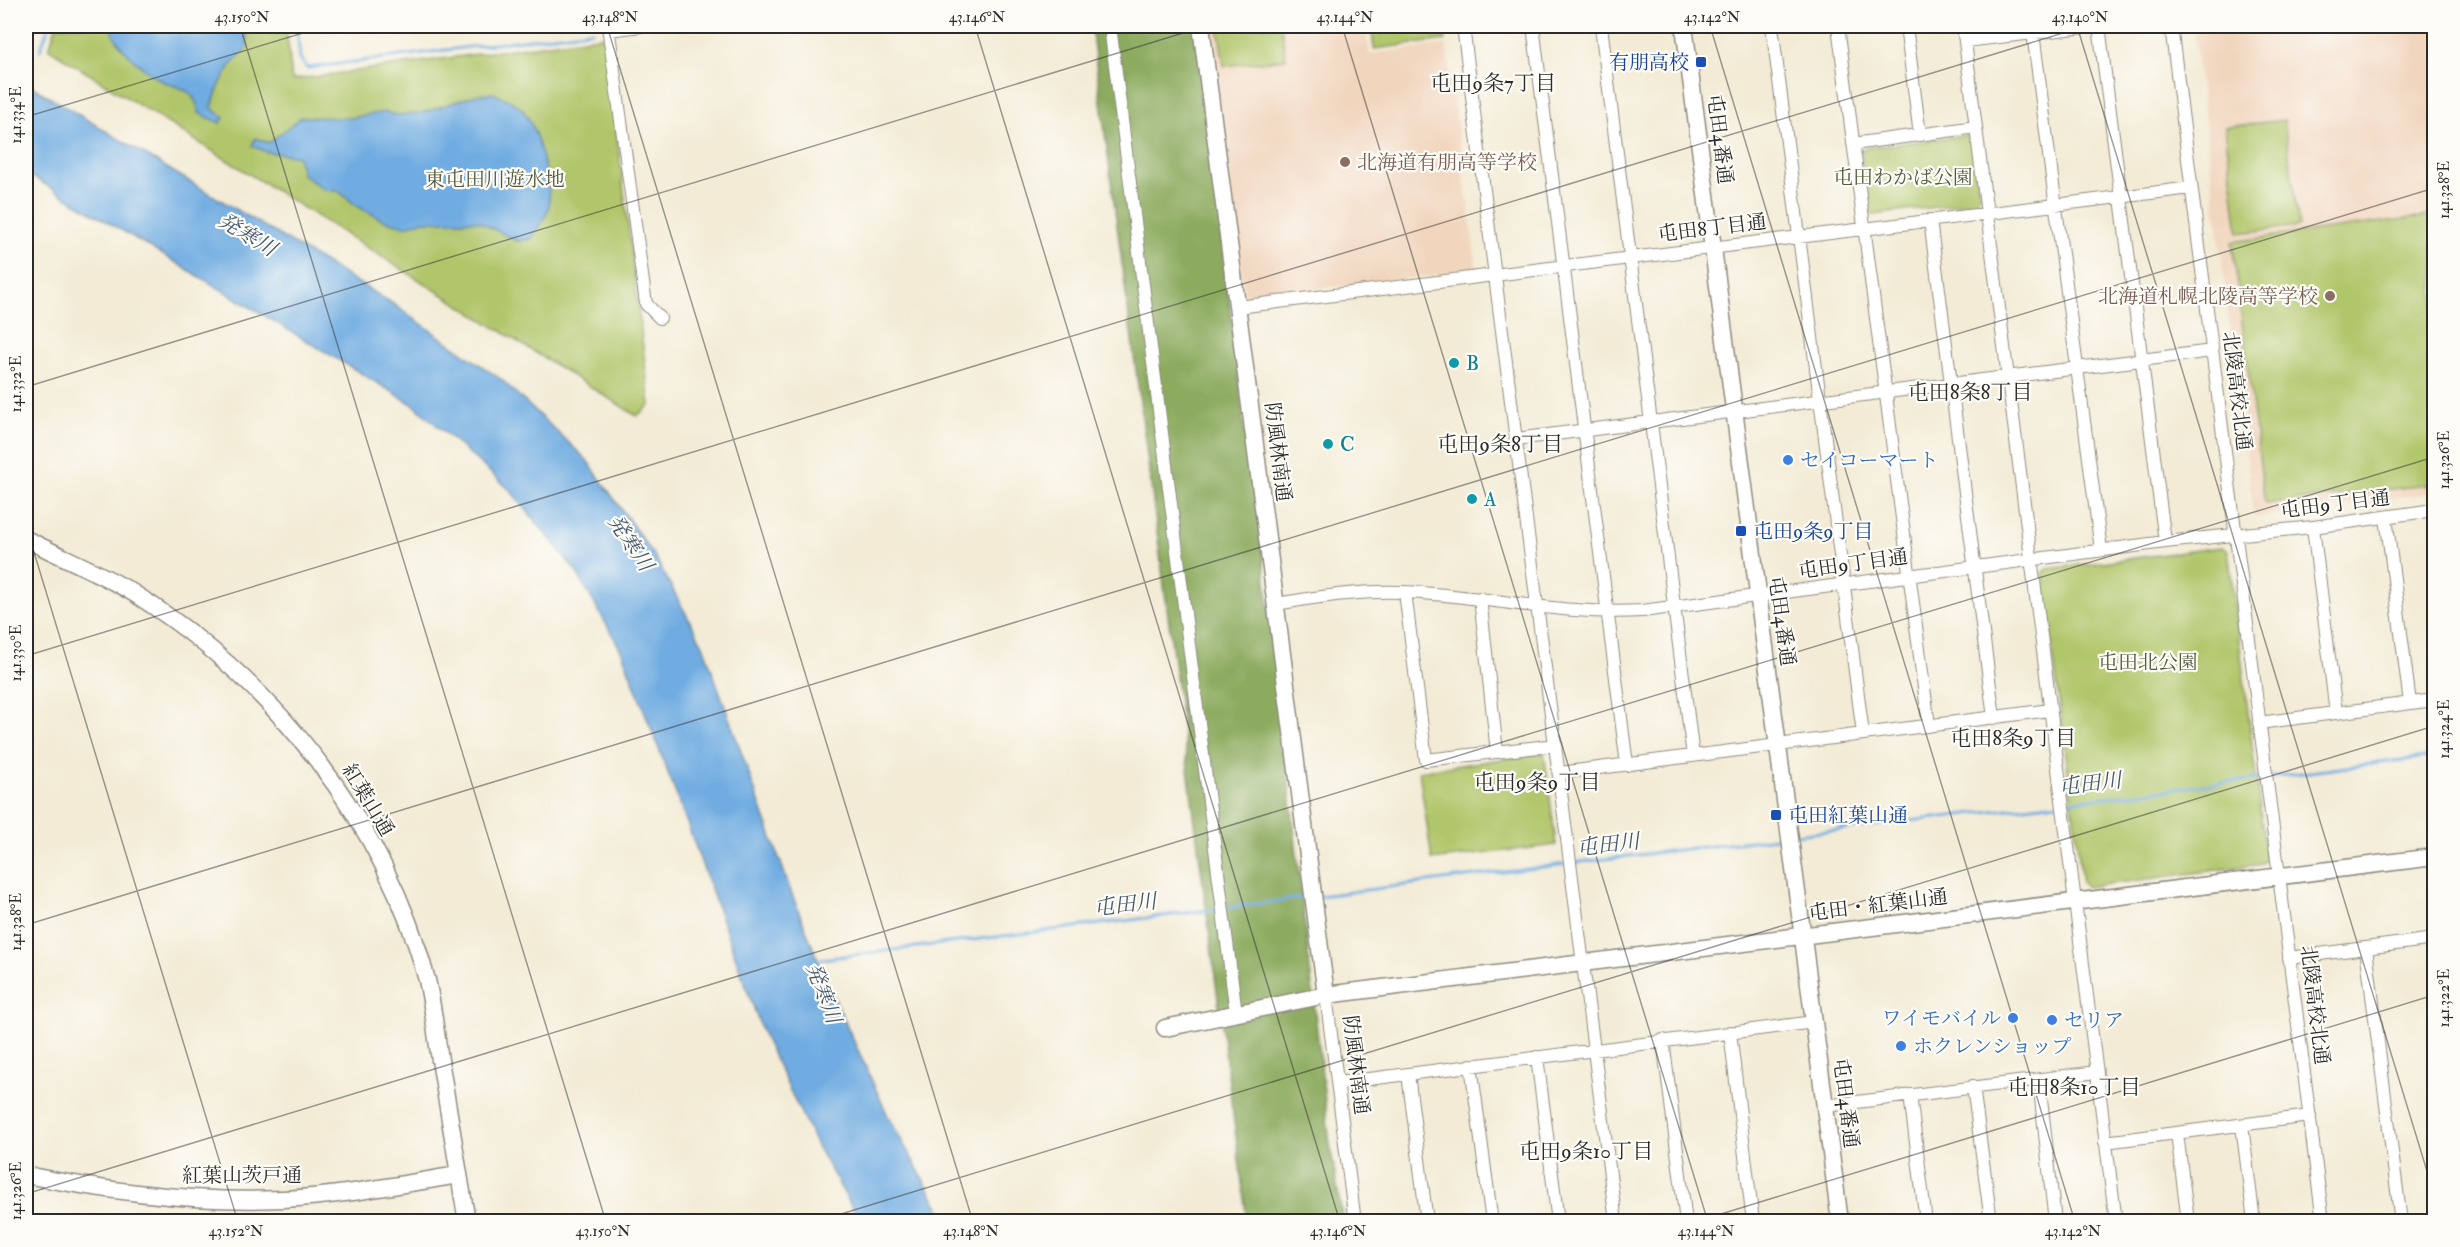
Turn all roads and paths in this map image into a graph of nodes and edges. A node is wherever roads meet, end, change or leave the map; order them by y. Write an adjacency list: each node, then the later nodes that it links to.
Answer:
1 (641, 26): 15 (street)
2 (1110, 26): 86 (street)
3 (1201, 26): 32 (street, 防風林南通)
4 (1463, 26): 31 (street)
5 (1533, 26): 30 (street)
6 (1601, 26): 29 (street)
7 (1684, 26): 28 (street, 屯田4番通)
8 (1772, 26): 27 (street)
9 (1838, 26): 20 (street)
10 (1906, 26): 19 (street)
11 (1963, 26): 17 (street)
12 (2093, 26): 16 (street)
13 (2099, 26): 22 (street)
14 (2171, 26): 21 (street, 北陵高校北通)
15 (609, 28): 33 (street)
16 (2033, 33): 17 (street); 23 (street)
17 (1965, 41): 18 (street)
18 (1976, 127): 19 (street); 24 (street)
19 (1920, 135): 20 (street)
20 (1853, 144): 26 (street)
21 (2192, 188): 22 (street, 屯田8丁目通); 34 (street, 北陵高校北通)
22 (2121, 197): 23 (street, 屯田8丁目通); 35 (street)
23 (2056, 205): 24 (street, 屯田8丁目通); 36 (street)
24 (1987, 213): 25 (street, 屯田8丁目通); 37 (street)
25 (1930, 220): 26 (street, 屯田8丁目通); 38 (street)
26 (1864, 229): 27 (street, 屯田8丁目通); 39 (street)
27 (1798, 237): 28 (street, 屯田8丁目通); 40 (street)
28 (1713, 247): 29 (street, 屯田8丁目通); 41 (street, 屯田4番通)
29 (1631, 258): 30 (street, 屯田8丁目通); 42 (street)
30 (1564, 267): 31 (street, 屯田8丁目通); 43 (street)
31 (1494, 275): 32 (street, 屯田8丁目通); 44 (street)
32 (1238, 307): 59 (street, 防風林南通)
33 (660, 318)
34 (2212, 351): 35 (street); 48 (street, 北陵高校北通)
35 (2141, 360): 36 (street); 50 (street)
36 (2077, 368): 37 (street); 51 (street)
37 (2008, 378): 38 (street); 52 (street)
38 (1951, 385): 39 (street); 53 (street)
39 (1885, 393): 40 (street); 54 (street)
40 (1820, 401): 41 (street); 55 (street)
41 (1734, 412): 42 (street); 57 (street, 屯田4番通)
42 (1652, 422): 43 (street); 60 (street)
43 (1585, 431): 44 (street); 62 (street)
44 (1516, 440): 61 (street)
45 (2434, 510): 46 (street, 屯田9丁目通)
46 (2386, 517): 47 (street, 屯田9丁目通); 64 (street)
47 (2313, 527): 48 (street, 屯田9丁目通); 66 (street)
48 (2235, 534): 50 (street, 屯田9丁目通); 68 (street, 北陵高校北通)
49 (26, 539): 106 (street, 紅葉山通)
50 (2165, 542): 51 (street, 屯田9丁目通)
51 (2101, 550): 52 (street, 屯田9丁目通)
52 (2031, 560): 53 (street, 屯田9丁目通); 65 (street)
53 (1975, 567): 54 (street, 屯田9丁目通); 67 (street)
54 (1908, 576): 55 (street, 屯田9丁目通); 69 (street)
55 (1843, 584): 57 (street, 屯田9丁目通); 70 (street)
56 (1405, 592): 58 (street, 屯田9丁目通); 59 (street, 屯田9丁目通); 73 (street)
57 (1757, 596): 60 (street, 屯田9丁目通); 72 (street, 屯田4番通)
58 (1480, 598): 61 (street, 屯田9丁目通); 73 (street)
59 (1276, 604): 85 (street, 防風林南通)
60 (1675, 607): 62 (street, 屯田9丁目通); 74 (street)
61 (1538, 608): 62 (street, 屯田9丁目通); 71 (street)
62 (1609, 613): 75 (street)
63 (2434, 700): 64 (street)
64 (2409, 703): 66 (street)
65 (2050, 711): 67 (street); 79 (street)
66 (2336, 713): 68 (street)
67 (1994, 718): 69 (street)
68 (2259, 723): 78 (street, 北陵高校北通)
69 (1929, 726): 70 (street)
70 (1863, 735): 72 (street)
71 (1556, 745): 73 (street); 76 (street)
72 (1778, 745): 74 (street); 80 (street, 屯田4番通)
73 (1497, 752)
74 (1693, 756): 75 (street)
75 (1627, 765): 76 (street)
76 (1560, 773): 84 (street)
77 (2434, 857): 78 (street, 屯田・紅葉山通)
78 (2279, 876): 79 (street, 屯田・紅葉山通); 83 (street, 北陵高校北通)
79 (2075, 902): 80 (street, 屯田・紅葉山通); 94 (street)
80 (1803, 936): 84 (street, 屯田・紅葉山通); 87 (street, 屯田4番通)
81 (2434, 939): 82 (street)
82 (2366, 948): 83 (street); 123 (street)
83 (2289, 958): 101 (street, 北陵高校北通)
84 (1584, 964): 85 (street, 屯田・紅葉山通); 91 (street)
85 (1326, 995): 86 (street, 屯田・紅葉山通); 97 (street, 防風林南通)
86 (1236, 1013): 88 (street, 屯田・紅葉山通)
87 (1814, 1022): 89 (street); 100 (street, 屯田4番通)
88 (1164, 1028)
89 (1730, 1032): 90 (street); 114 (street)
90 (1663, 1040): 91 (street); 113 (street)
91 (1595, 1049): 92 (street); 112 (street)
92 (1537, 1057): 93 (street); 111 (street)
93 (1472, 1065): 95 (street); 110 (street)
94 (2097, 1072): 96 (street); 104 (street)
95 (1408, 1074): 97 (street); 109 (street)
96 (2039, 1081): 98 (street); 118 (street)
97 (1338, 1083): 108 (street, 防風林南通)
98 (1973, 1086): 99 (street); 117 (street)
99 (1910, 1095): 100 (street); 116 (street)
100 (1825, 1106): 115 (street, 屯田4番通)
101 (2310, 1116): 102 (street); 122 (street, 北陵高校北通)
102 (2242, 1125): 103 (street); 121 (street)
103 (2177, 1133): 104 (street); 120 (street)
104 (2105, 1142): 119 (street)
105 (26, 1175): 106 (street, 紅葉山茨戸通)
106 (459, 1175): 107 (street, 紅葉山通)
107 (467, 1221)
108 (1355, 1221)
109 (1427, 1221)
110 (1492, 1221)
111 (1558, 1221)
112 (1616, 1221)
113 (1686, 1221)
114 (1753, 1221)
115 (1840, 1221)
116 (1926, 1221)
117 (1991, 1221)
118 (2055, 1221)
119 (2116, 1221)
120 (2188, 1221)
121 (2254, 1221)
122 (2323, 1221)
123 (2401, 1221)

